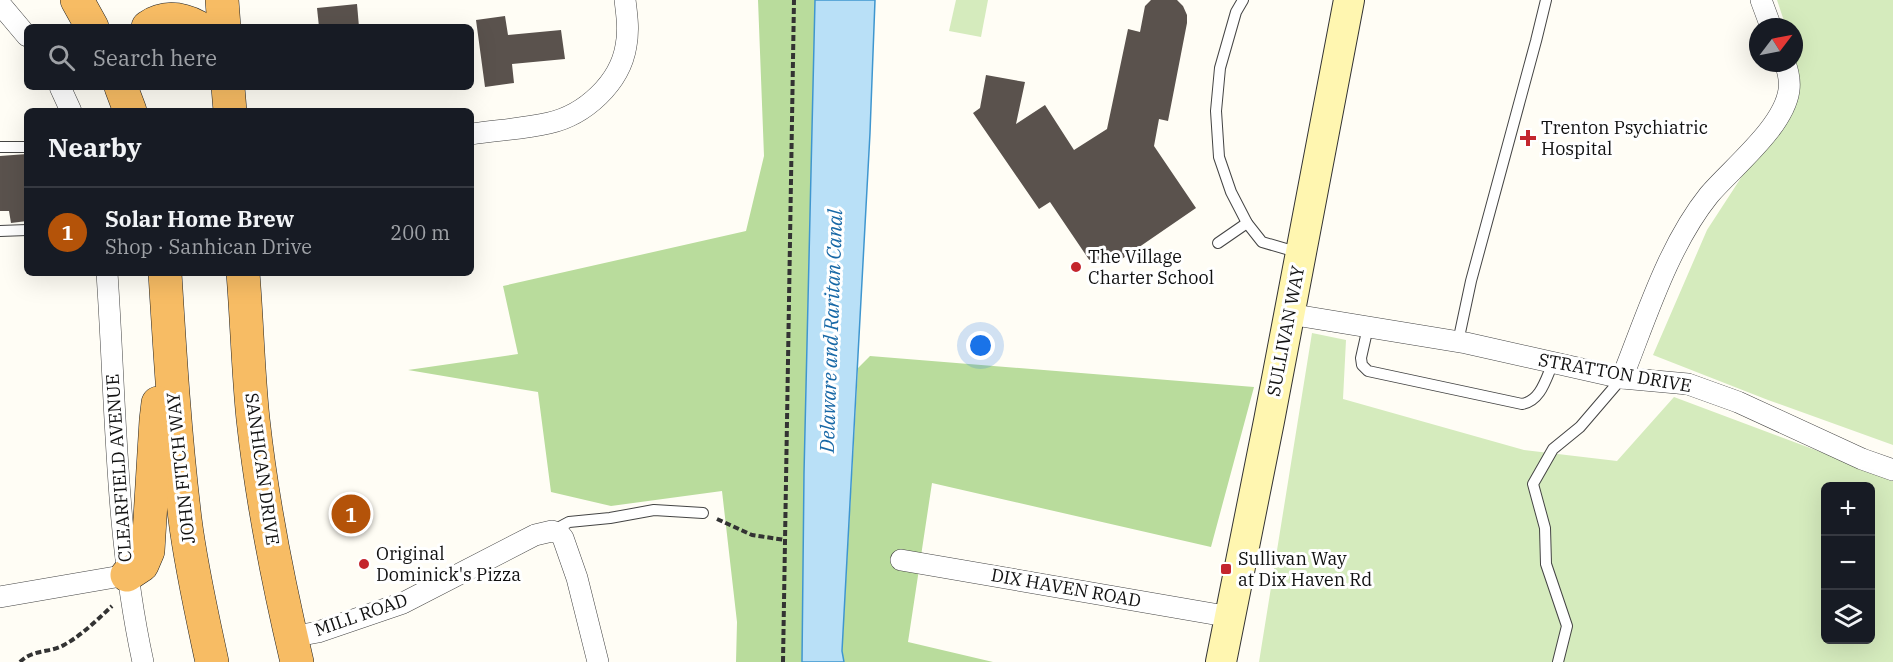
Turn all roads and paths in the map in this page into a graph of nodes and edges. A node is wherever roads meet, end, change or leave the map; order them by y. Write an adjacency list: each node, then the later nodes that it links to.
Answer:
1 (77, 0): 11 (highway)
2 (222, 0): 14 (highway)
3 (625, 0): 23 (street)
4 (794, 0): 43 (path)
5 (1243, 0): 26 (lane)
6 (1349, 0): 30 (main road, SULLIVAN WAY)
7 (1546, 0): 37 (lane)
8 (1761, 0): 10 (street)
9 (0, 4): 15 (street)
10 (1768, 18)
11 (90, 24)
12 (153, 24): 13 (highway)
13 (191, 24)
14 (224, 24)
15 (24, 32)
16 (1787, 72): 39 (street)
17 (61, 90): 20 (street)
18 (122, 90): 21 (highway)
19 (133, 90): 22 (highway)
20 (69, 108)
21 (129, 108)
22 (135, 108)
23 (474, 134)
24 (0, 147): 25 (lane)
25 (24, 147)
26 (1247, 223): 29 (lane); 30 (lane)
27 (24, 230): 28 (lane)
28 (0, 231)
29 (1218, 243)
30 (1301, 254): 34 (main road, SULLIVAN WAY)
31 (107, 276): 45 (street, CLEARFIELD AVENUE)
32 (165, 276): 36 (highway, JOHN FITCH WAY)
33 (243, 276): 49 (highway, SANHICAN DRIVE)
34 (1289, 314): 35 (street, STRATTON DRIVE); 48 (main road, SULLIVAN WAY)
35 (1368, 327): 37 (street, STRATTON DRIVE); 38 (lane)
36 (169, 339): 45 (highway); 52 (highway, JOHN FITCH WAY)
37 (1458, 342): 38 (street, STRATTON DRIVE)
38 (1553, 363): 39 (street, STRATTON DRIVE)
39 (1622, 378): 40 (street, STRATTON DRIVE); 56 (lane)
40 (1893, 470)
41 (704, 513): 42 (lane); 43 (path)
42 (556, 532): 49 (street, MILL ROAD); 53 (street)
43 (785, 540): 54 (path)
44 (900, 560): 48 (street, DIX HAVEN ROAD)
45 (127, 575): 46 (street); 51 (street, CLEARFIELD AVENUE)
46 (0, 597)
47 (113, 605): 50 (path)
48 (1231, 617): 55 (main road, SULLIVAN WAY)
49 (294, 649)
50 (20, 662)
51 (143, 662)
52 (212, 662)
53 (598, 662)
54 (783, 662)
55 (1221, 662)
56 (1558, 662)

